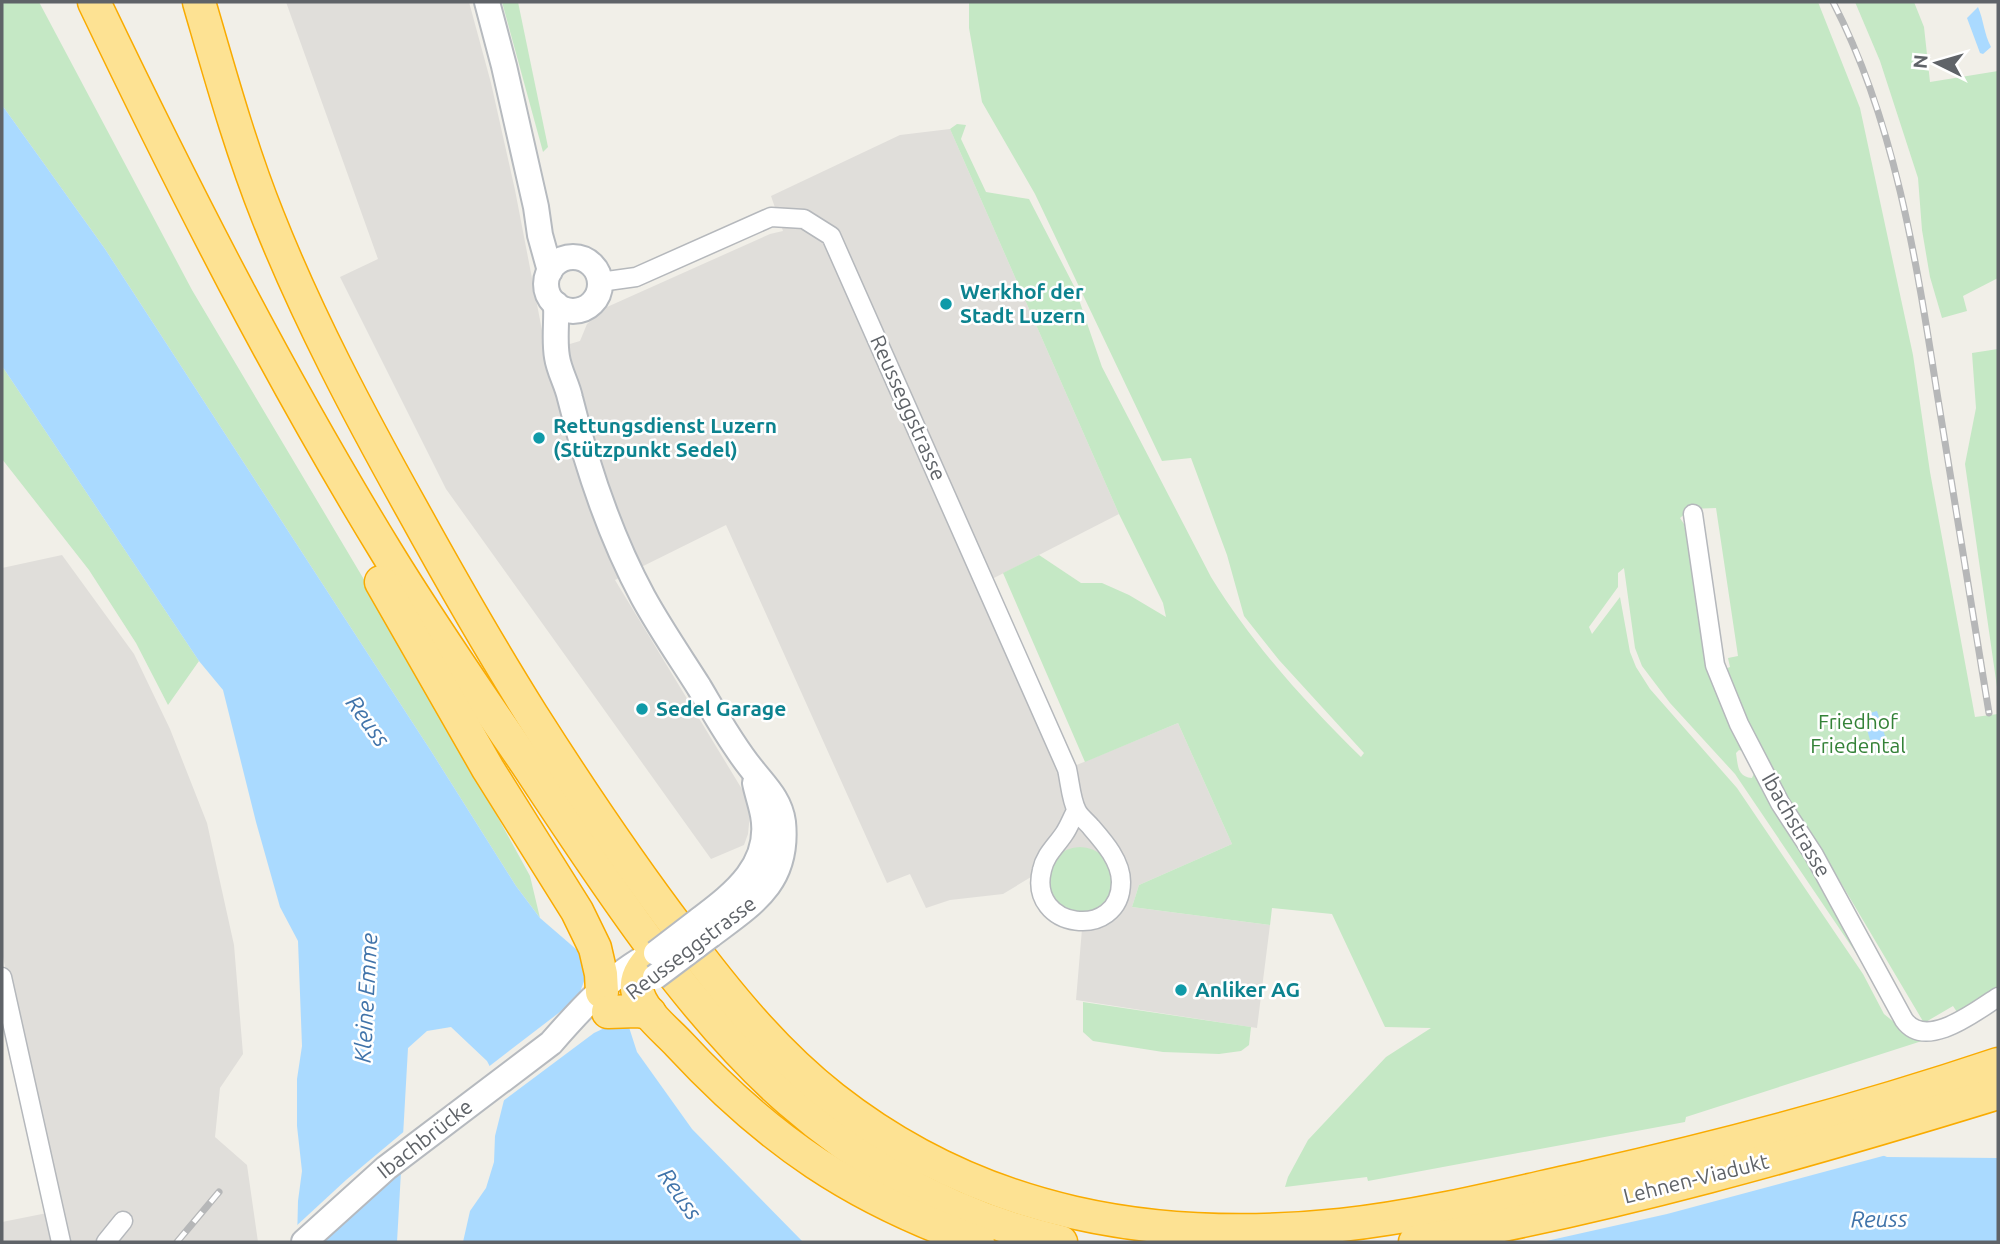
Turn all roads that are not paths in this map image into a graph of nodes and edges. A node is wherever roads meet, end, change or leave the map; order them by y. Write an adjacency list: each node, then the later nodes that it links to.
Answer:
1 (94, 2): 6 (highway)
2 (109, 2): 14 (highway)
3 (199, 2): 21 (highway)
4 (487, 2): 5 (main road)
5 (536, 207): 7 (main road); 8 (main road)
6 (219, 256): 14 (highway); 16 (highway)
7 (576, 257): 8 (main road); 9 (main road)
8 (550, 271): 10 (main road)
9 (600, 282): 11 (main road); 15 (street, Reusseggstrasse)
10 (555, 304): 11 (main road); 12 (main road, Reusseggstrasse)
11 (582, 310): 12 (main road, Reusseggstrasse)
12 (569, 392): 18 (main road, Reusseggstrasse, bridge)
13 (1693, 514): 19 (street, Ibachstrasse)
14 (443, 637): 28 (highway)
15 (1076, 811): 15 (street, Reusseggstrasse)
16 (577, 911): 18 (highway); 20 (highway)
17 (2, 977): 24 (street)
18 (644, 979): 20 (main road, Reusseggstrasse); 20 (highway); 27 (highway)
19 (1998, 997)
20 (599, 1002): 26 (main road, Ibachbrücke)
21 (1998, 1064)
22 (1986, 1097): 29 (highway, Lehnen-Viadukt)
23 (122, 1221): 25 (street)
24 (61, 1242)
25 (106, 1242)
26 (304, 1242)
27 (978, 1242)
28 (1061, 1242)
29 (1415, 1242)

